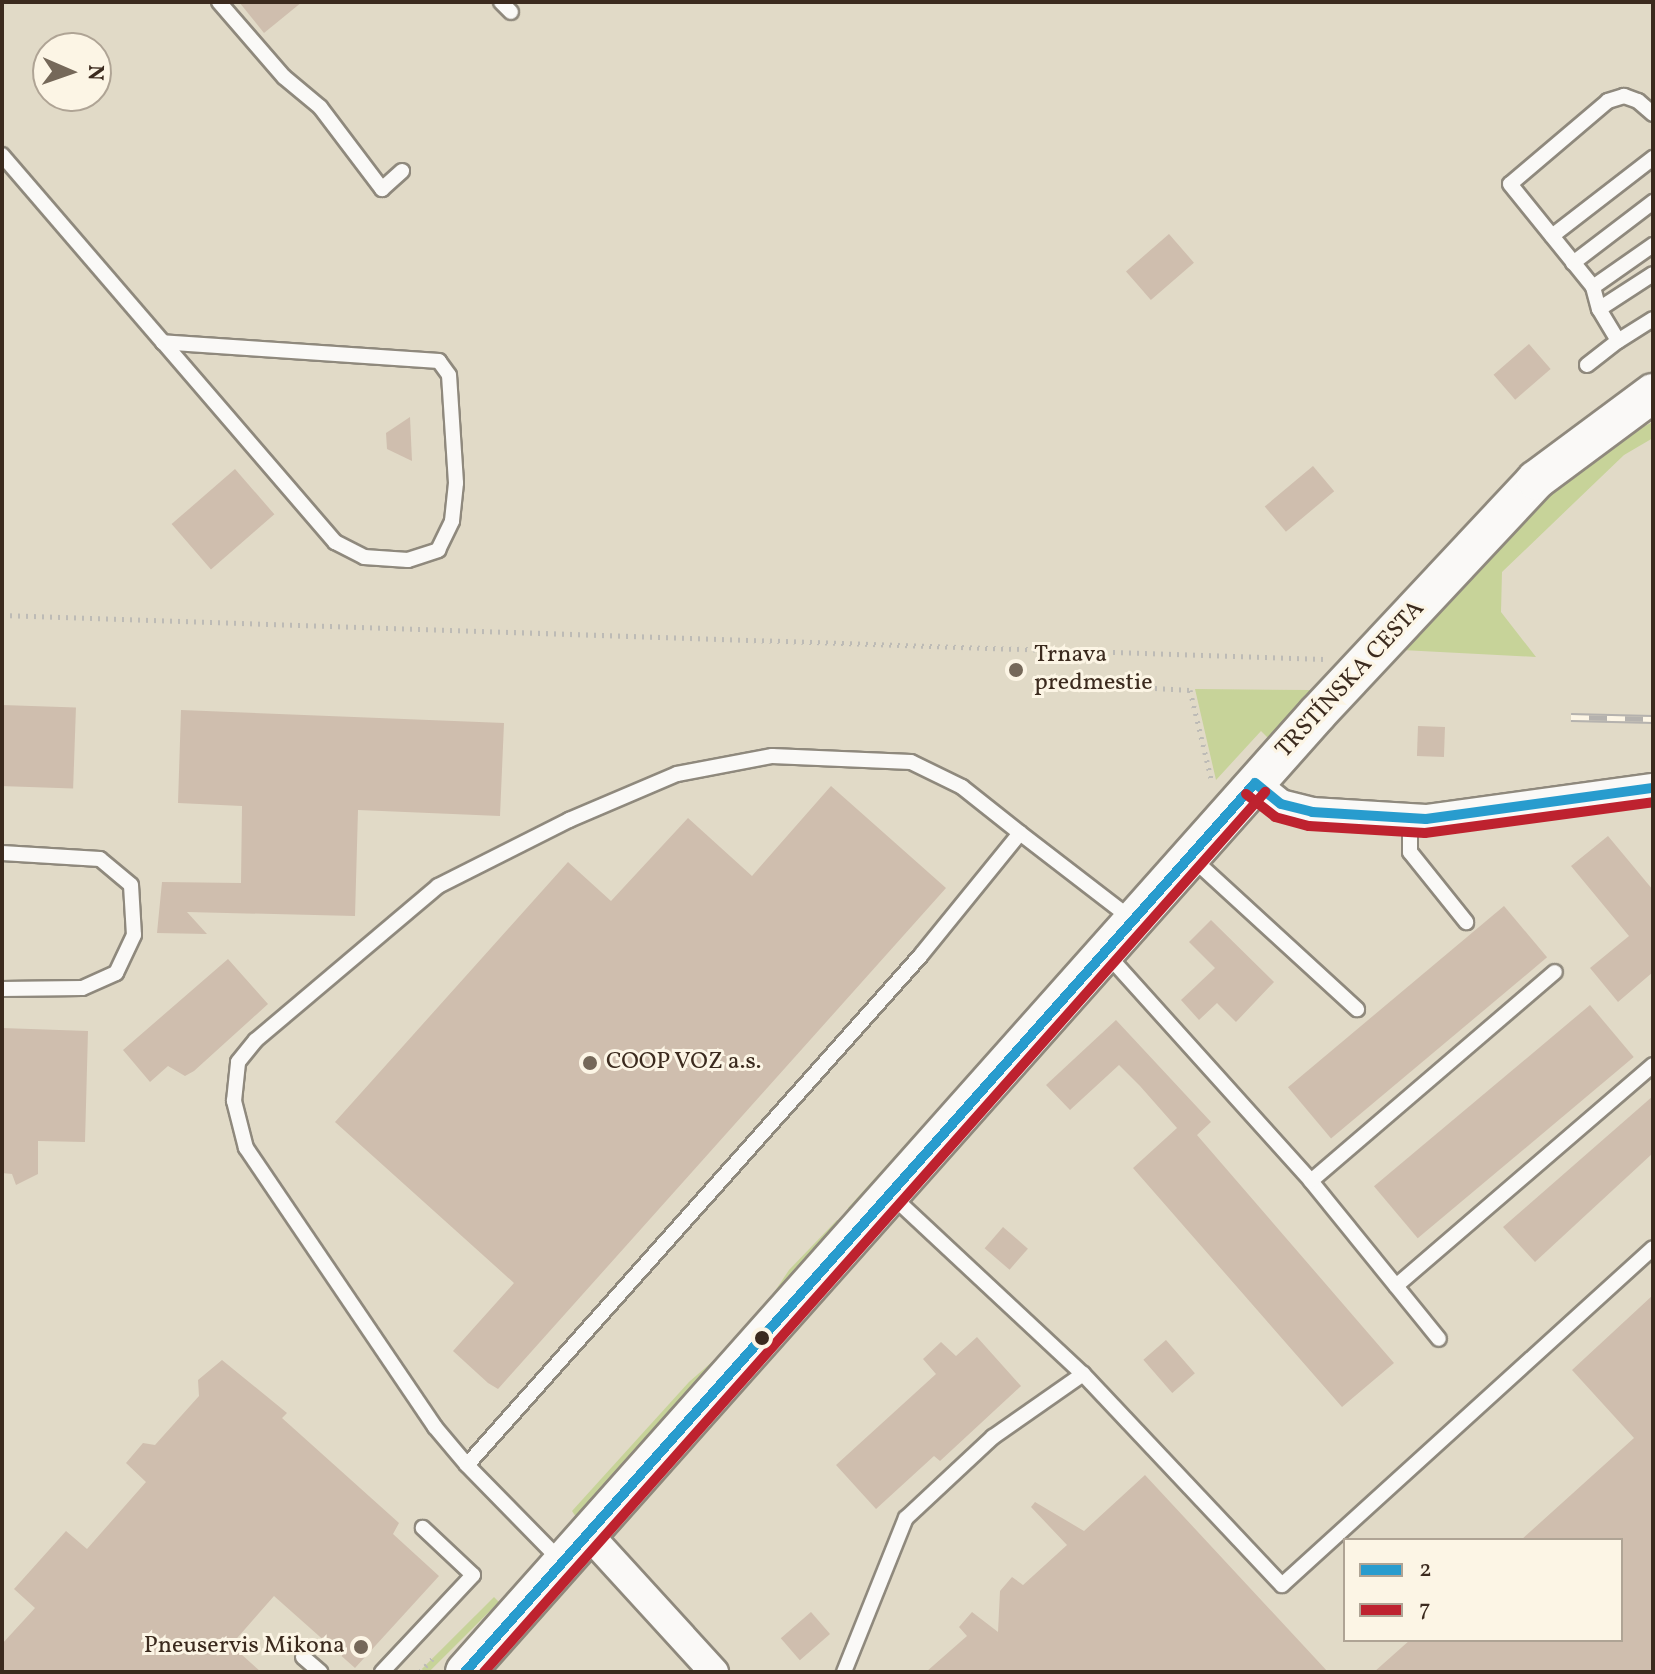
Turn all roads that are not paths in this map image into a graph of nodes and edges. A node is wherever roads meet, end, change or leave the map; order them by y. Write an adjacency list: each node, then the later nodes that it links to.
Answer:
1 (219, 2): 5 (lane)
2 (1653, 114): 7 (lane)
3 (2, 155): 15 (lane)
4 (1653, 158): 7 (lane)
5 (402, 171)
6 (1653, 202): 9 (lane)
7 (1552, 236): 9 (lane)
8 (1653, 245): 11 (lane)
9 (1573, 263): 11 (lane)
10 (1653, 274): 12 (lane)
11 (1593, 287): 12 (lane)
12 (1599, 309): 14 (lane)
13 (1653, 319): 14 (lane)
14 (1618, 341): 16 (lane)
15 (163, 342): 15 (lane)
16 (1587, 365)
17 (1653, 393): 18 (main road, TRSTÍNSKA CESTA)
18 (1255, 783): 20 (street); 23 (main road, TRSTÍNSKA CESTA)
19 (1653, 788): 20 (street)
20 (1410, 818): 25 (lane)
21 (1020, 833): 24 (lane); 37 (lane); 37 (lane)
22 (2, 853): 28 (lane)
23 (1190, 856): 24 (main road, TRSTÍNSKA CESTA); 29 (lane)
24 (1133, 920): 26 (main road, TRSTÍNSKA CESTA)
25 (1466, 922)
26 (1105, 952): 31 (lane); 32 (main road, TRSTÍNSKA CESTA)
27 (1555, 972): 31 (lane)
28 (2, 989)
29 (1357, 1009)
30 (1653, 1065): 34 (lane)
31 (1311, 1181): 34 (lane)
32 (889, 1193): 36 (lane); 39 (main road, TRSTÍNSKA CESTA)
33 (1653, 1248): 36 (lane)
34 (1396, 1286): 35 (lane)
35 (1439, 1339)
36 (1083, 1374): 46 (lane)
37 (467, 1465): 40 (lane)
38 (423, 1528): 43 (lane)
39 (588, 1534): 40 (main road, TRSTÍNSKA CESTA); 45 (street)
40 (564, 1563): 44 (main road, TRSTÍNSKA CESTA)
41 (303, 1657): 42 (lane)
42 (320, 1672)
43 (382, 1672)
44 (465, 1672)
45 (714, 1672)
46 (844, 1672)

